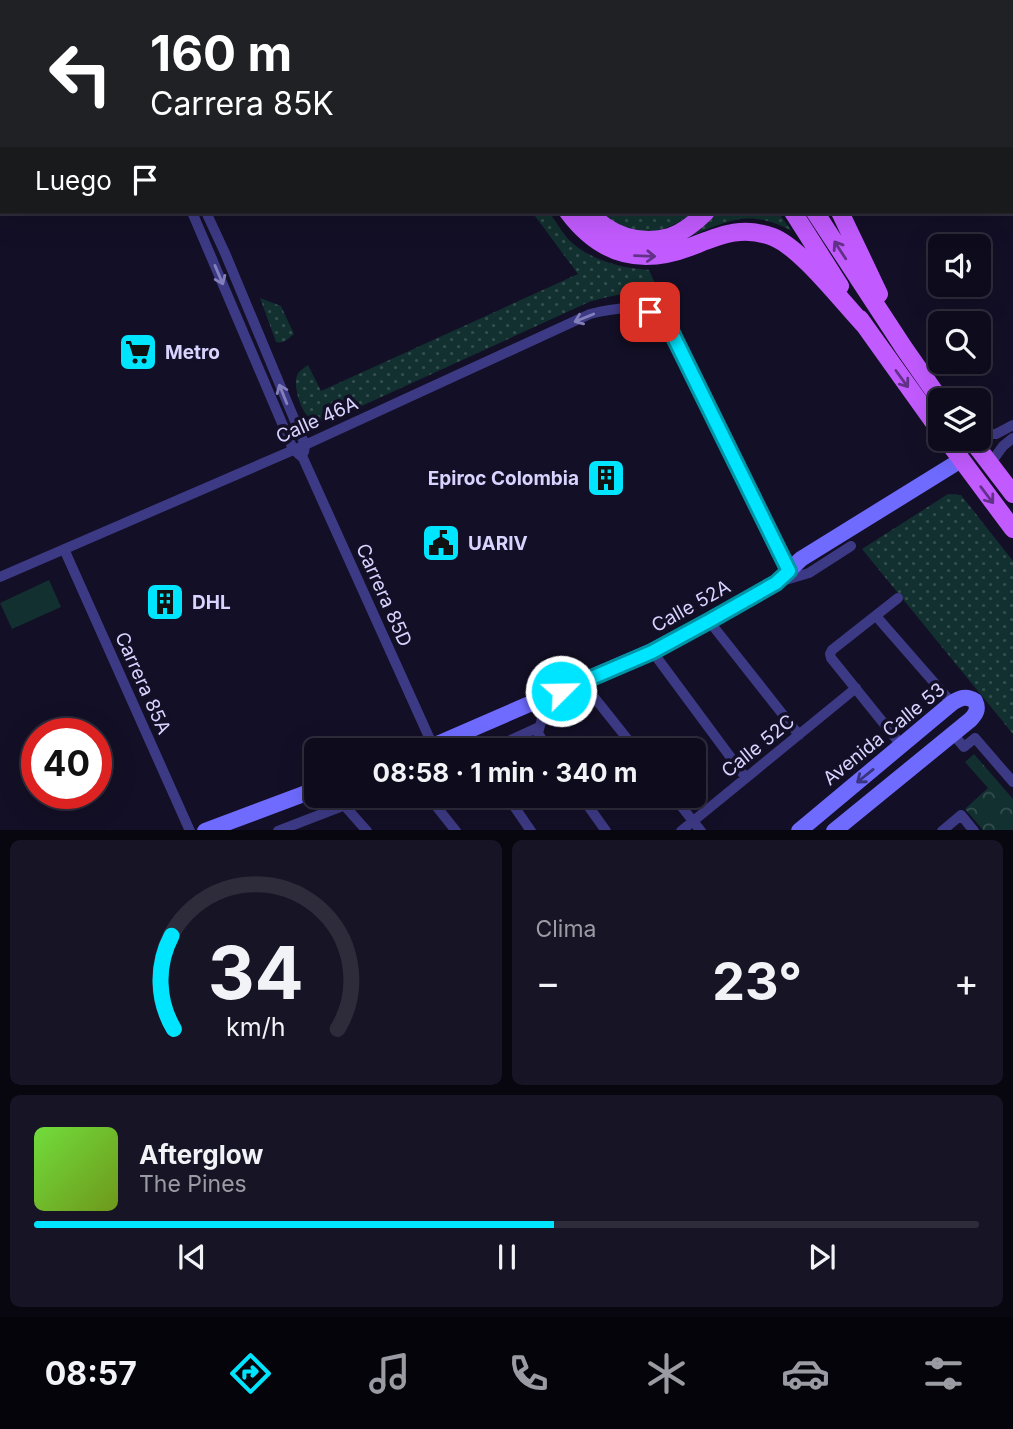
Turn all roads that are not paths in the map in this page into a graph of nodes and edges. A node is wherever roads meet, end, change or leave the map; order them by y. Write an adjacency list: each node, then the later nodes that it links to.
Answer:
1 (193, 214): 17 (street, Carrera 85D, one-way to 17)
2 (207, 214): 16 (street, one-way to 2)
3 (570, 214): 9 (main road, one-way to 9)
4 (592, 214): 5 (main road)
5 (704, 214)
6 (794, 214): 9 (main road)
7 (816, 214): 10 (main road, one-way to 7)
8 (841, 214): 10 (main road)
9 (864, 326): 12 (main road, one-way to 12)
10 (904, 348): 11 (main road)
11 (933, 388)
12 (928, 414)
13 (1013, 425): 14 (street)
14 (991, 435)
15 (1013, 438): 22 (street)
16 (305, 445): 17 (street, Calle 46A); 20 (street); 27 (street, Calle 46A, one-way to 16)
17 (293, 449): 20 (street, Carrera 85D); 26 (street, Calle 46A)
18 (955, 451): 21 (main road)
19 (980, 451): 22 (main road)
20 (303, 458): 42 (street, Carrera 85D)
21 (961, 460): 24 (main road, one-way to 24); 27 (street, Calle 52A)
22 (990, 464): 23 (main road)
23 (1013, 494)
24 (1013, 528)
25 (851, 547): 29 (street)
26 (64, 549): 28 (street, Calle 46A); 59 (street, Carrera 85A)
27 (789, 571): 29 (street, Calle 52A)
28 (0, 577)
29 (776, 583): 32 (street, Calle 52A)
30 (898, 598): 31 (street)
31 (876, 616): 35 (street); 37 (street)
32 (709, 621): 33 (street, Calle 52A); 41 (street)
33 (652, 652): 34 (street, Calle 52A); 49 (street)
34 (582, 682): 36 (street, Calle 52A); 47 (street)
35 (856, 688): 41 (street, Calle 52C); 48 (street)
36 (540, 700): 38 (street); 39 (street, Calle 52A)
37 (952, 704): 40 (street, Avenida Calle 53); 48 (street, Avenida Calle 53)
38 (539, 727): 45 (street); 46 (street)
39 (462, 734): 43 (street, Calle 52A); 44 (street)
40 (953, 734): 50 (street); 69 (street, Avenida Calle 53)
41 (799, 736): 49 (street, Calle 52C)
42 (423, 738)
43 (452, 738)
44 (465, 738)
45 (515, 738)
46 (541, 738)
47 (627, 738)
48 (902, 746): 68 (street, Avenida Calle 53, one-way to 68)
49 (746, 778): 58 (street, Calle 52C)
50 (1013, 782)
51 (304, 794): 60 (street)
52 (337, 808): 61 (street)
53 (350, 808): 62 (street)
54 (438, 808): 63 (street)
55 (515, 808): 64 (street)
56 (590, 808): 65 (street)
57 (683, 808): 58 (street)
58 (693, 821): 66 (street, Calle 52C); 67 (street)
59 (190, 830)
60 (208, 830)
61 (281, 830)
62 (366, 830)
63 (455, 830)
64 (530, 830)
65 (605, 830)
66 (682, 830)
67 (700, 830)
68 (800, 830)
69 (835, 830)
70 (943, 830): 71 (street)
71 (973, 830)

